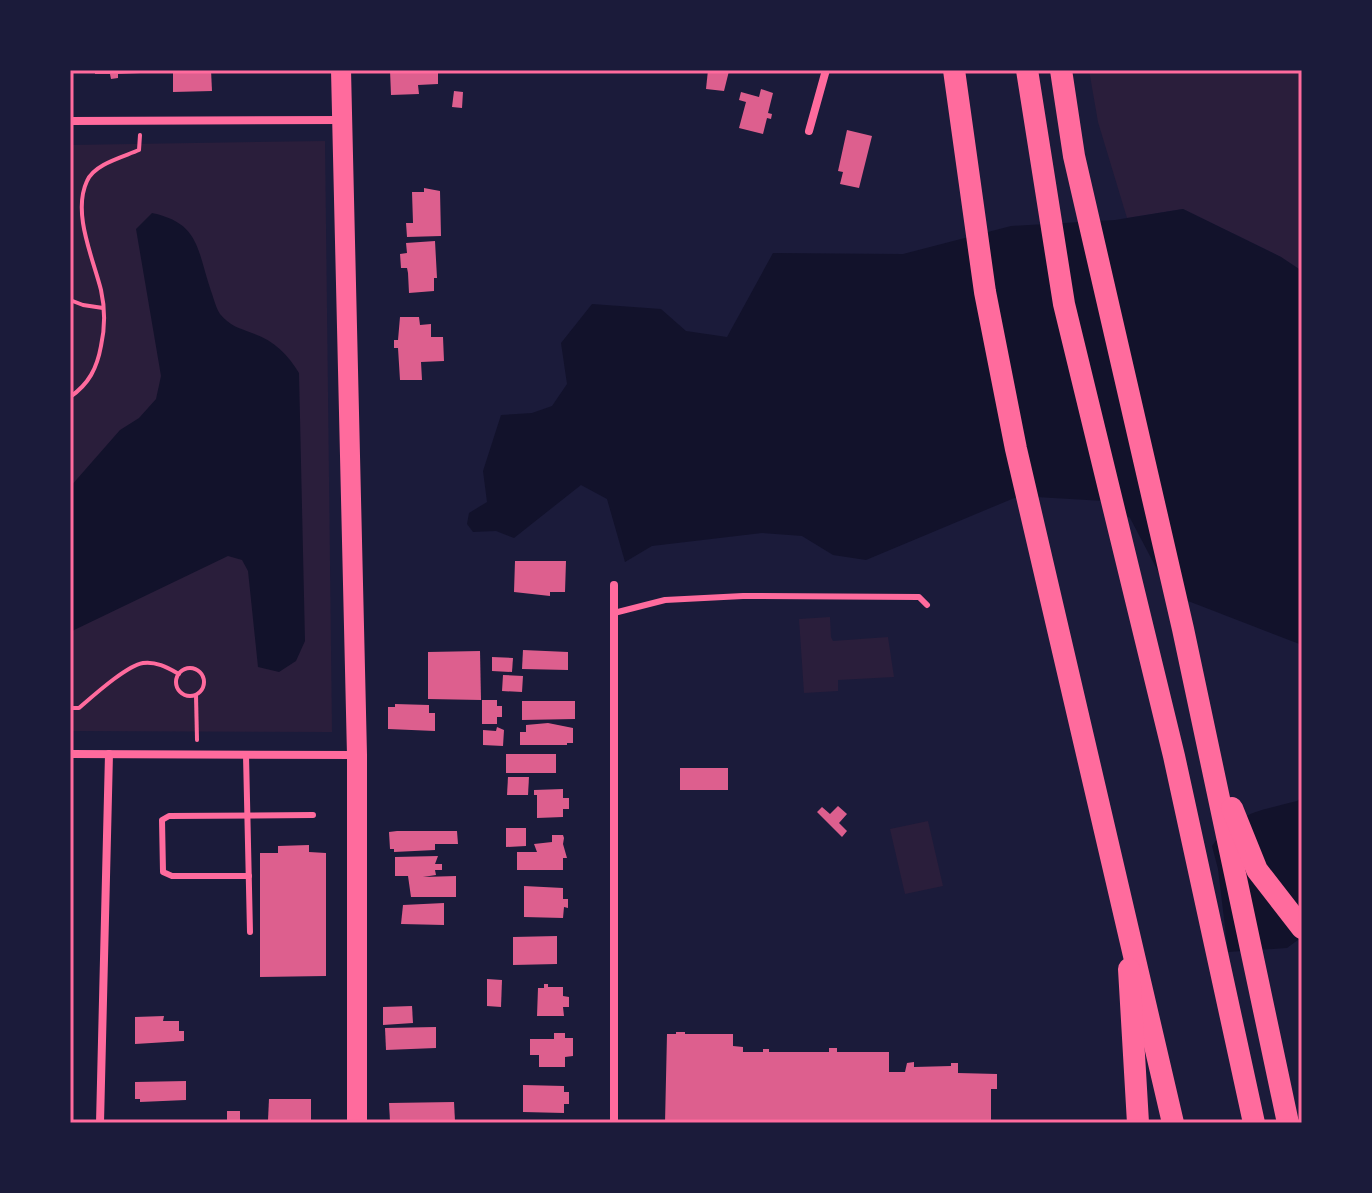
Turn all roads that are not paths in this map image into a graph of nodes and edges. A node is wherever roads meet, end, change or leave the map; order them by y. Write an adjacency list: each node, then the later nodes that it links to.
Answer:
1 (341, 70): 6 (main road)
2 (826, 70): 8 (street)
3 (954, 70): 20 (highway)
4 (1027, 70): 28 (highway)
5 (1061, 70): 12 (highway)
6 (343, 120): 7 (street); 16 (main road)
7 (70, 121)
8 (809, 131)
9 (614, 585): 11 (street)
10 (927, 605): 11 (lane)
11 (614, 613): 25 (street)
12 (1208, 743): 21 (highway); 29 (highway)
13 (70, 754): 14 (street)
14 (109, 754): 15 (street); 23 (street)
15 (246, 755): 16 (street); 17 (lane)
16 (357, 755): 24 (main road)
17 (248, 815): 18 (lane); 19 (lane); 19 (lane)
18 (313, 815)
19 (249, 876): 22 (lane)
20 (1126, 916): 26 (highway); 27 (highway)
21 (1302, 928)
22 (250, 932)
23 (100, 1123)
24 (357, 1123)
25 (614, 1123)
26 (1138, 1123)
27 (1173, 1123)
28 (1254, 1123)
29 (1288, 1123)

